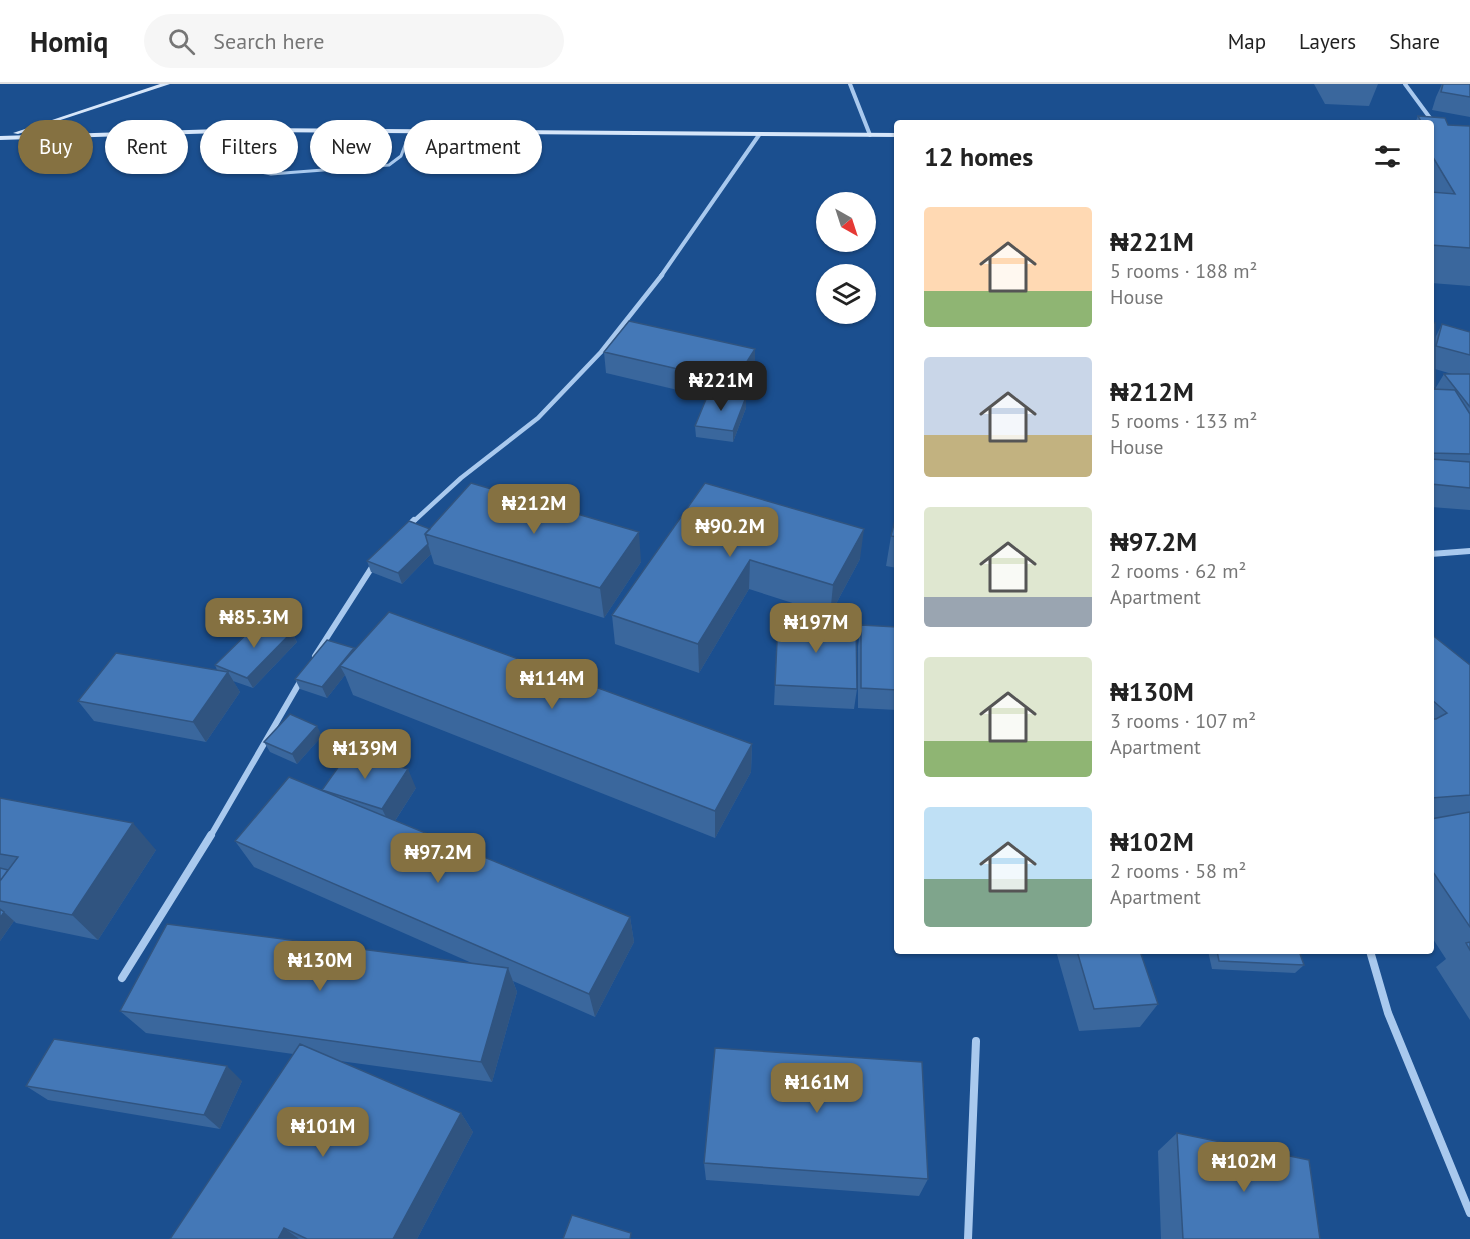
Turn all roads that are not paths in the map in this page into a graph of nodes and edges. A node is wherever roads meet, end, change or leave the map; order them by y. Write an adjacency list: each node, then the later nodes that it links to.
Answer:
1 (166, 84): 12 (street)
2 (850, 84): 10 (street)
3 (1405, 84): 4 (street)
4 (1432, 120)
5 (298, 130): 7 (street)
6 (200, 132): 12 (street)
7 (404, 132)
8 (542, 133): 9 (street)
9 (759, 135): 10 (street); 15 (street)
10 (870, 135): 11 (street)
11 (894, 135)
12 (0, 138)
13 (404, 148): 14 (lane)
14 (298, 172)
15 (403, 531)
16 (1470, 551): 17 (street)
17 (1434, 554)
18 (380, 555): 19 (street)
19 (314, 659)
20 (308, 669): 22 (street)
21 (1371, 954): 24 (street)
22 (122, 978)
23 (976, 1041): 25 (street)
24 (1470, 1213)
25 (968, 1239)

